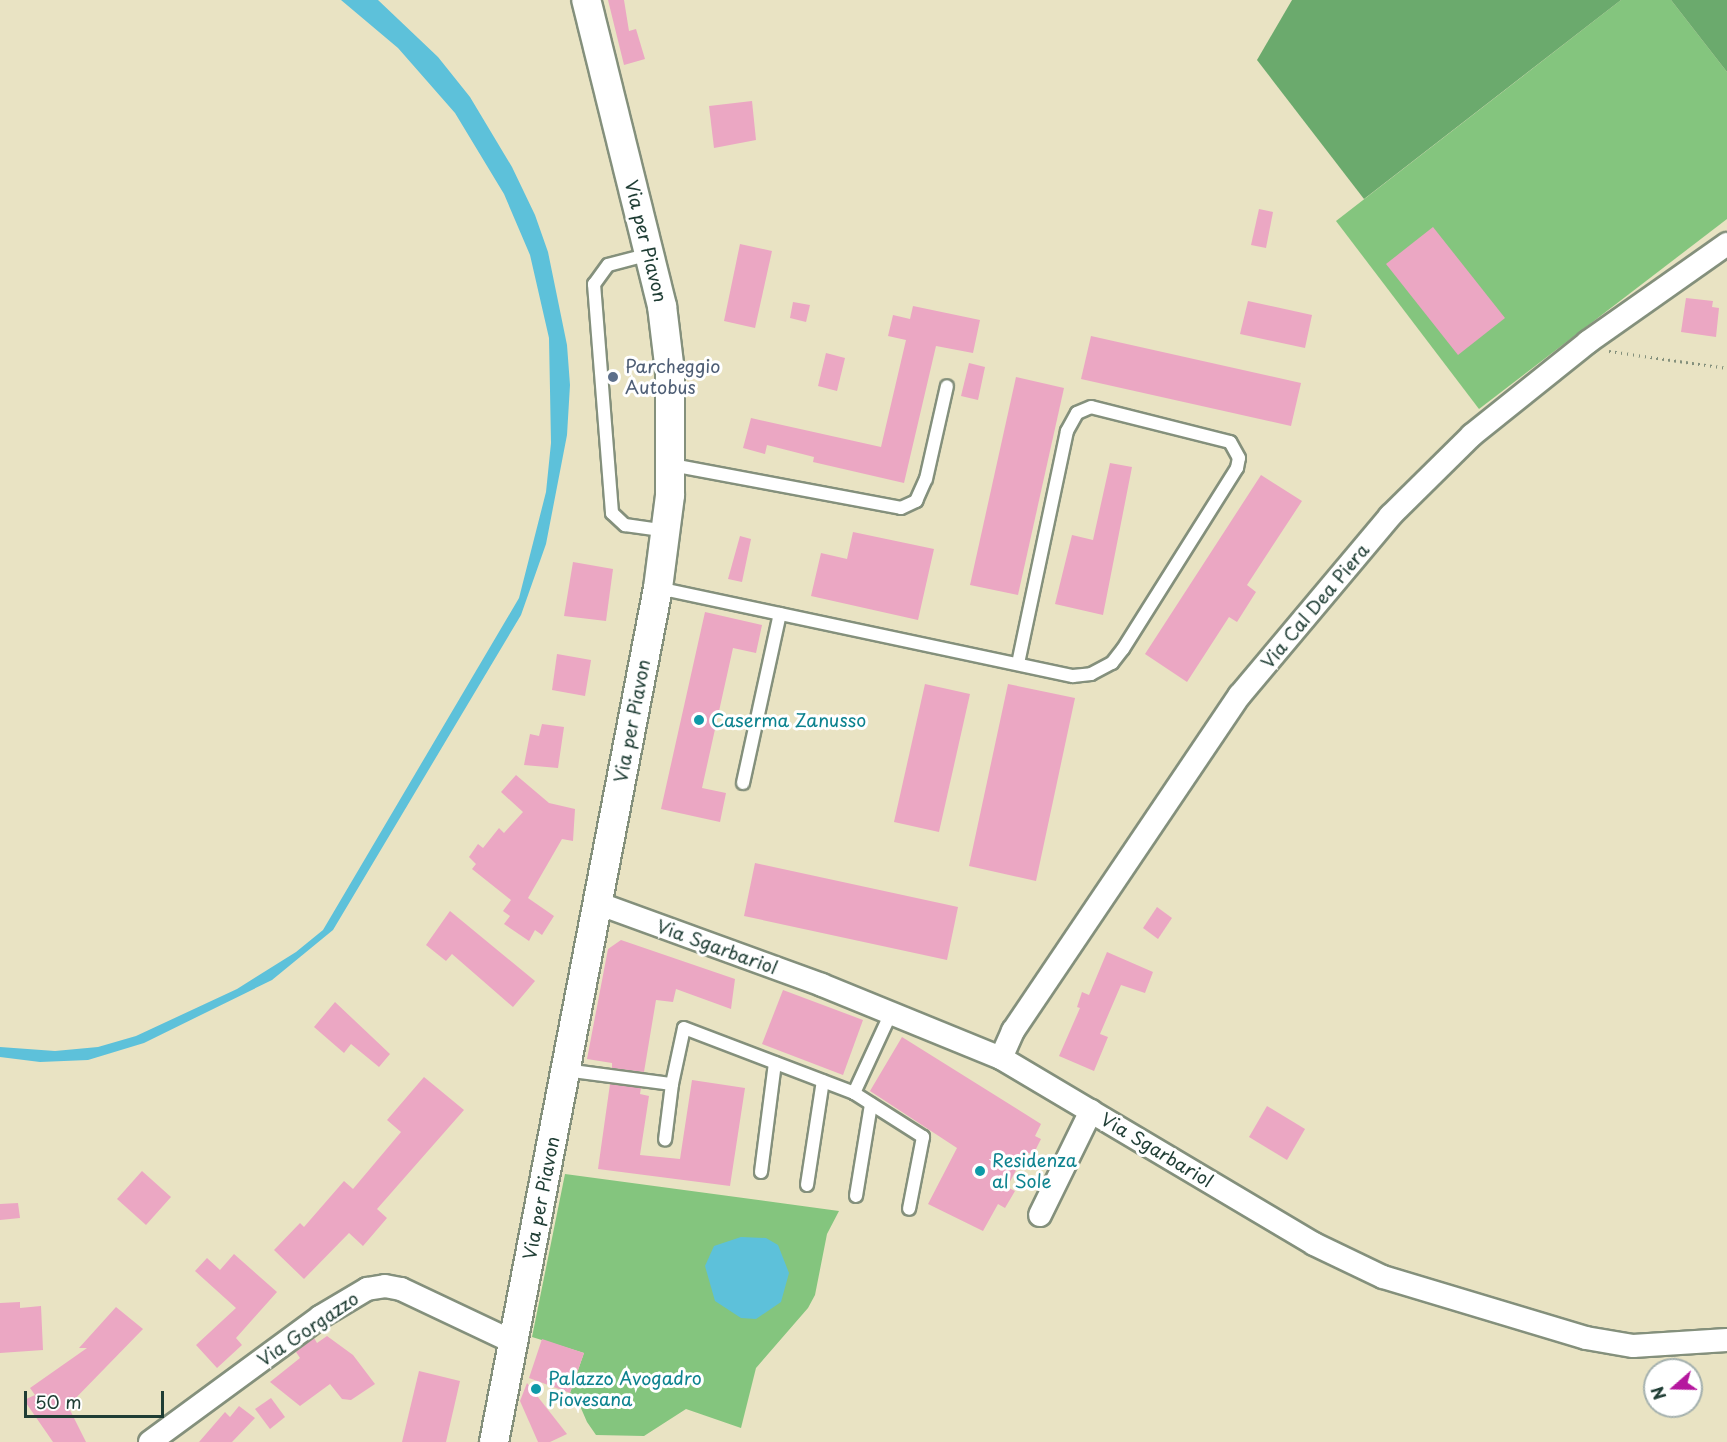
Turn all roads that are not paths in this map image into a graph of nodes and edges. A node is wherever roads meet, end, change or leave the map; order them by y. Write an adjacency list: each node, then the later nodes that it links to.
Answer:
1 (586, 0): 3 (street, Via per Piavon)
2 (1727, 244): 13 (street, Via Cal Dea Piera)
3 (651, 254): 5 (street, Via per Piavon); 6 (lane)
4 (947, 386): 5 (lane)
5 (672, 465): 6 (street, Via per Piavon)
6 (667, 531): 7 (street, Via per Piavon)
7 (658, 588): 8 (lane); 11 (street, Via per Piavon)
8 (780, 614): 9 (lane); 10 (lane)
9 (1018, 664): 9 (lane)
10 (743, 783)
11 (597, 903): 12 (street, Via Sgarbariol); 15 (street, Via per Piavon)
12 (891, 1013): 13 (street, Via Sgarbariol); 18 (lane)
13 (1001, 1058): 20 (street, Via Sgarbariol)
14 (775, 1063): 16 (lane); 17 (lane); 22 (lane)
15 (565, 1070): 17 (lane); 28 (street, Via per Piavon)
16 (823, 1081): 18 (lane); 23 (lane)
17 (672, 1084): 21 (lane)
18 (854, 1093): 19 (lane)
19 (871, 1104): 24 (lane); 25 (lane)
20 (1091, 1111): 26 (street); 27 (street, Via Sgarbariol)
21 (665, 1140)
22 (761, 1172)
23 (807, 1185)
24 (856, 1196)
25 (909, 1209)
26 (1040, 1215)
27 (1727, 1340)
28 (513, 1342): 29 (street, Via Gorgazzo); 30 (street, Via per Piavon)
29 (150, 1442)
30 (495, 1442)

